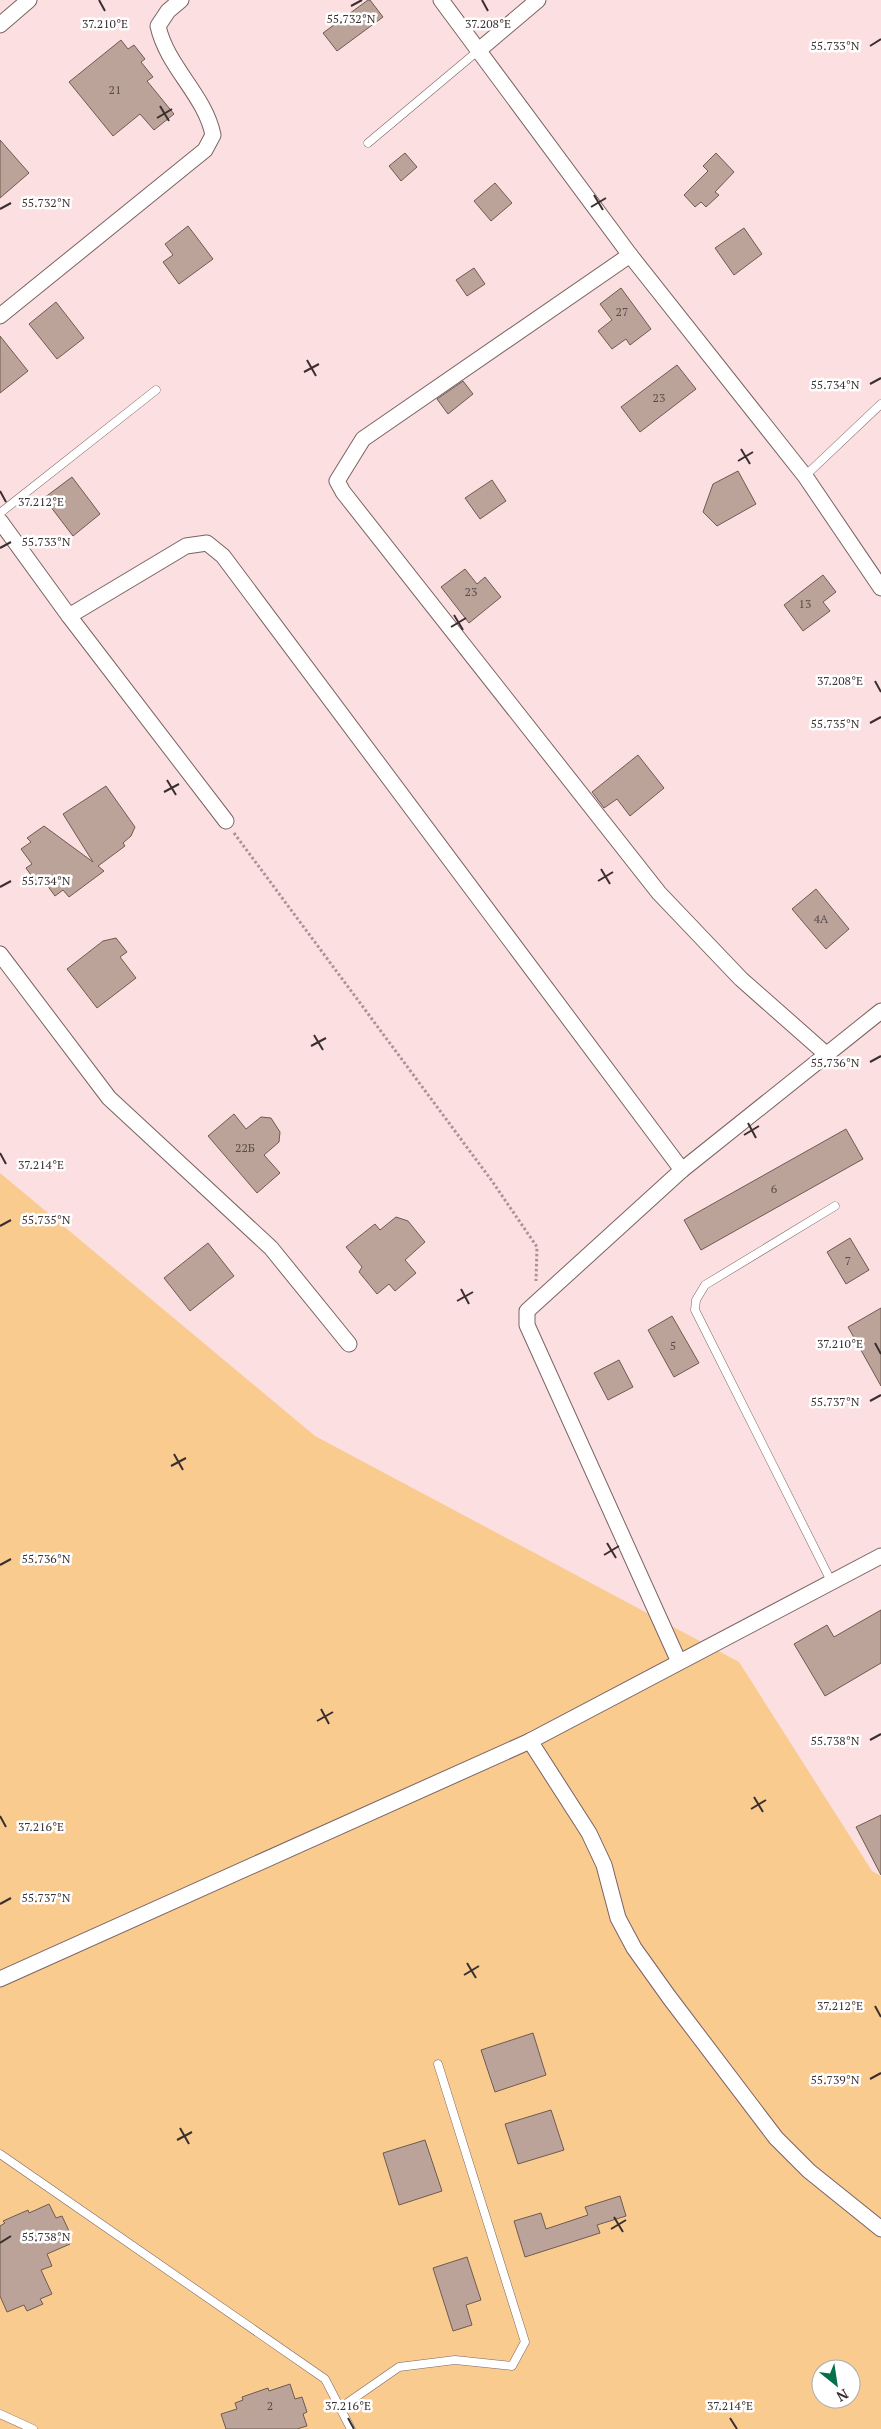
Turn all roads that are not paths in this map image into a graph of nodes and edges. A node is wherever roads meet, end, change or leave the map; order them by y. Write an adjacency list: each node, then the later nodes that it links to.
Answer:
1 (29, 0): 5 (street)
2 (181, 0): 9 (street)
3 (441, 0): 6 (street)
4 (538, 0): 6 (street)
5 (0, 25)
6 (479, 50): 7 (lane); 8 (street)
7 (368, 143)
8 (630, 255): 12 (street); 20 (street)
9 (0, 316)
10 (156, 390): 13 (lane)
11 (881, 404): 12 (lane)
12 (805, 476): 15 (street)
13 (0, 512)
14 (0, 521): 16 (street)
15 (881, 588)
16 (68, 616): 17 (street); 21 (street)
17 (226, 821)
18 (0, 954): 23 (street)
19 (881, 1011): 20 (street)
20 (826, 1054): 21 (street)
21 (682, 1170): 26 (street)
22 (836, 1206): 25 (lane)
23 (349, 1344)
24 (881, 1556): 25 (street)
25 (832, 1583): 26 (street)
26 (679, 1662): 27 (street)
27 (530, 1741): 28 (street); 31 (street)
28 (0, 1979)
29 (438, 2064): 32 (lane)
30 (0, 2154): 32 (lane)
31 (881, 2229)
32 (340, 2408): 35 (lane)
33 (0, 2414): 34 (lane)
34 (33, 2429)
35 (351, 2429)

